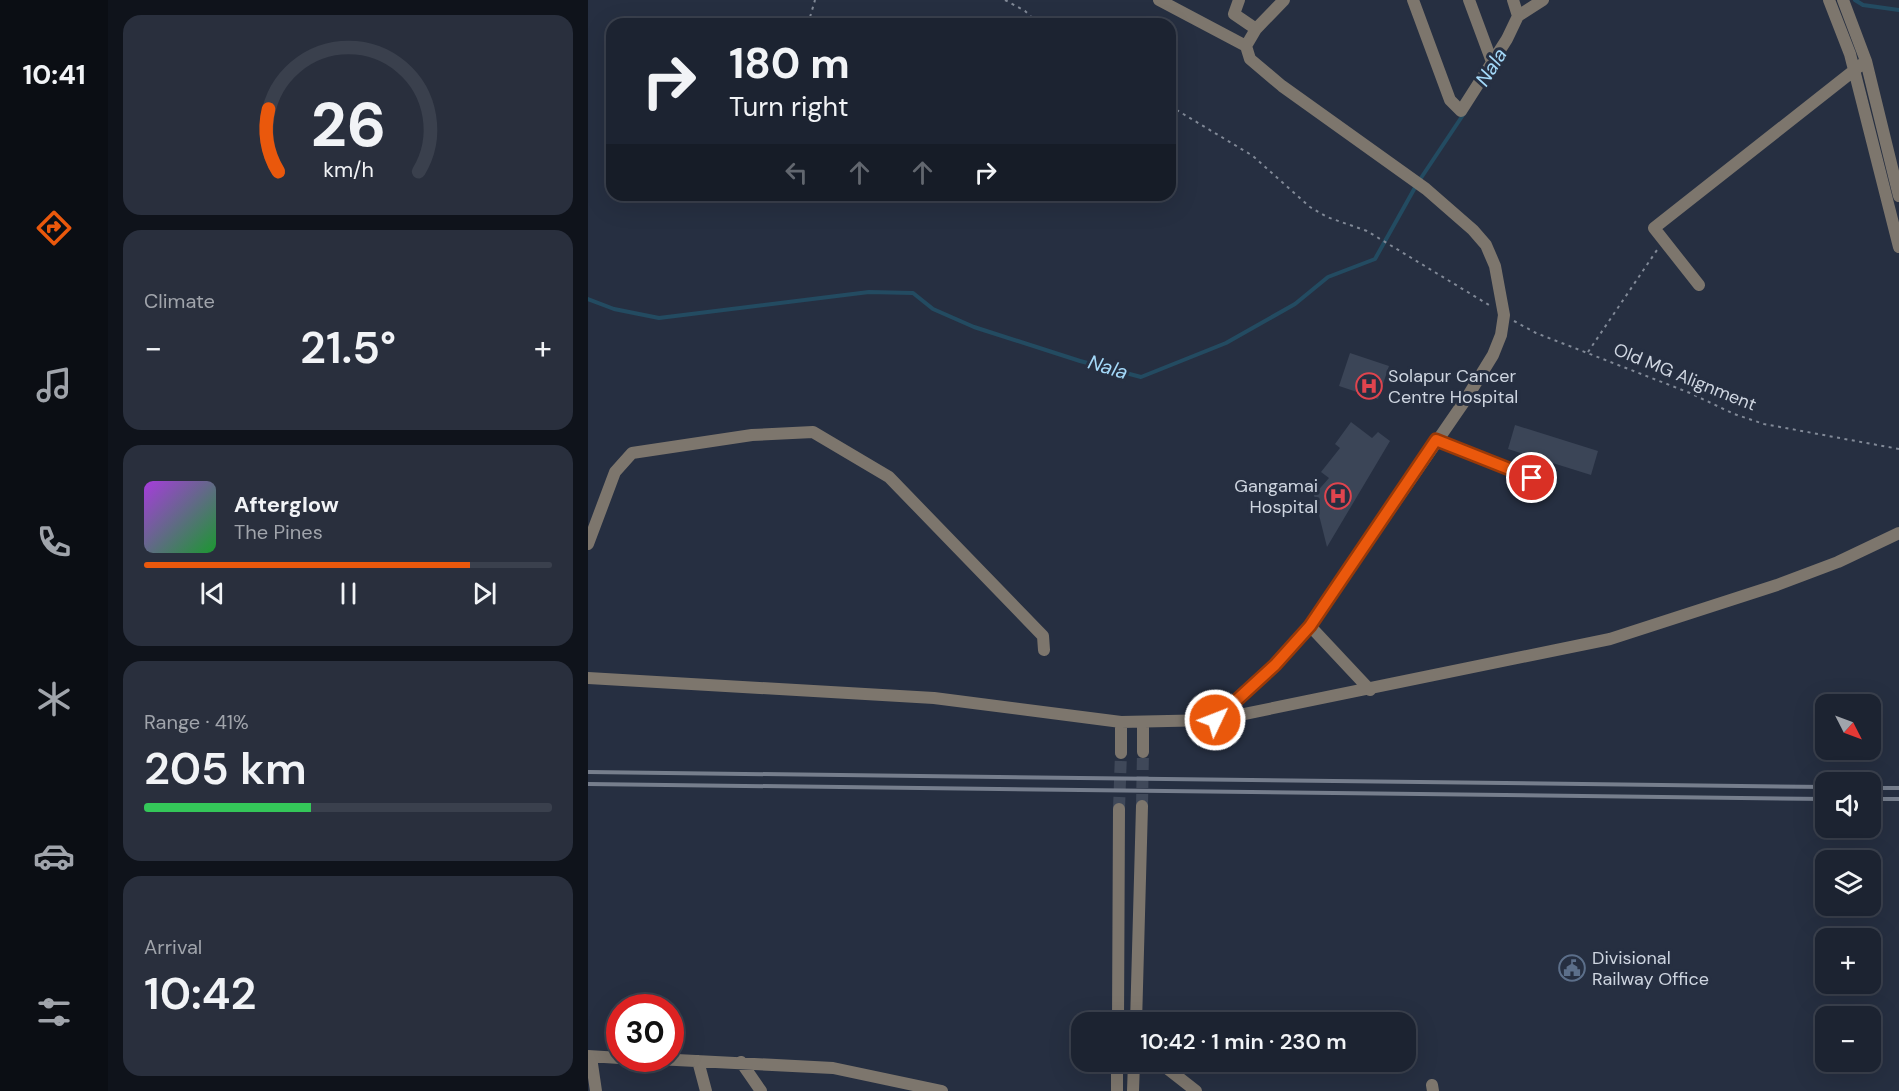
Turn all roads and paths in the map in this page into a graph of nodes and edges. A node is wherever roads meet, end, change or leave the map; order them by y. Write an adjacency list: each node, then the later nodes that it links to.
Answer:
1 (815, 0): 13 (path)
2 (1005, 0): 14 (path)
3 (1159, 0): 16 (street)
4 (1239, 0): 15 (street)
5 (1284, 0): 15 (street)
6 (1413, 0): 18 (street)
7 (1469, 0): 18 (street)
8 (1513, 0): 12 (street)
9 (1543, 0): 12 (street)
10 (1829, 0): 19 (street)
11 (1845, 4): 17 (street)
12 (1518, 16): 18 (street)
13 (809, 18)
14 (1033, 18)
15 (1256, 29): 16 (street)
16 (1246, 46): 26 (street)
17 (1866, 61): 19 (street); 21 (street)
18 (1492, 62)
19 (1854, 72): 23 (street); 24 (street)
20 (1176, 110): 26 (path, Old MG Alignment)
21 (1895, 158): 22 (street)
22 (1899, 196)
23 (1663, 239): 25 (street); 27 (path)
24 (1899, 247)
25 (1699, 285)
26 (1504, 315): 27 (path, Old MG Alignment); 28 (street)
27 (1588, 352): 29 (path, Old MG Alignment)
28 (1436, 440): 30 (street); 33 (street)
29 (1899, 448)
30 (1532, 478)
31 (1899, 533): 36 (street)
32 (588, 544): 34 (street)
33 (1310, 626): 36 (street); 37 (street)
34 (1044, 650)
35 (588, 678): 38 (street)
36 (1370, 690): 37 (street)
37 (1215, 720): 39 (street)
38 (1121, 722): 39 (street); 41 (street)
39 (1143, 723): 40 (street)
40 (1143, 752)
41 (1121, 753)
42 (1142, 806): 45 (street)
43 (1119, 808): 44 (street)
44 (1118, 1012)
45 (1136, 1012)
46 (589, 1058): 47 (street); 55 (street)
47 (606, 1058)
48 (684, 1060): 49 (street)
49 (698, 1060): 50 (street); 56 (street)
50 (741, 1062): 54 (street); 57 (street)
51 (1117, 1072): 59 (street)
52 (1134, 1072): 60 (street)
53 (1172, 1072): 61 (street)
54 (928, 1089): 58 (street)
55 (596, 1091)
56 (706, 1091)
57 (761, 1091)
58 (942, 1091)
59 (1117, 1091)
60 (1133, 1091)
61 (1196, 1091)

